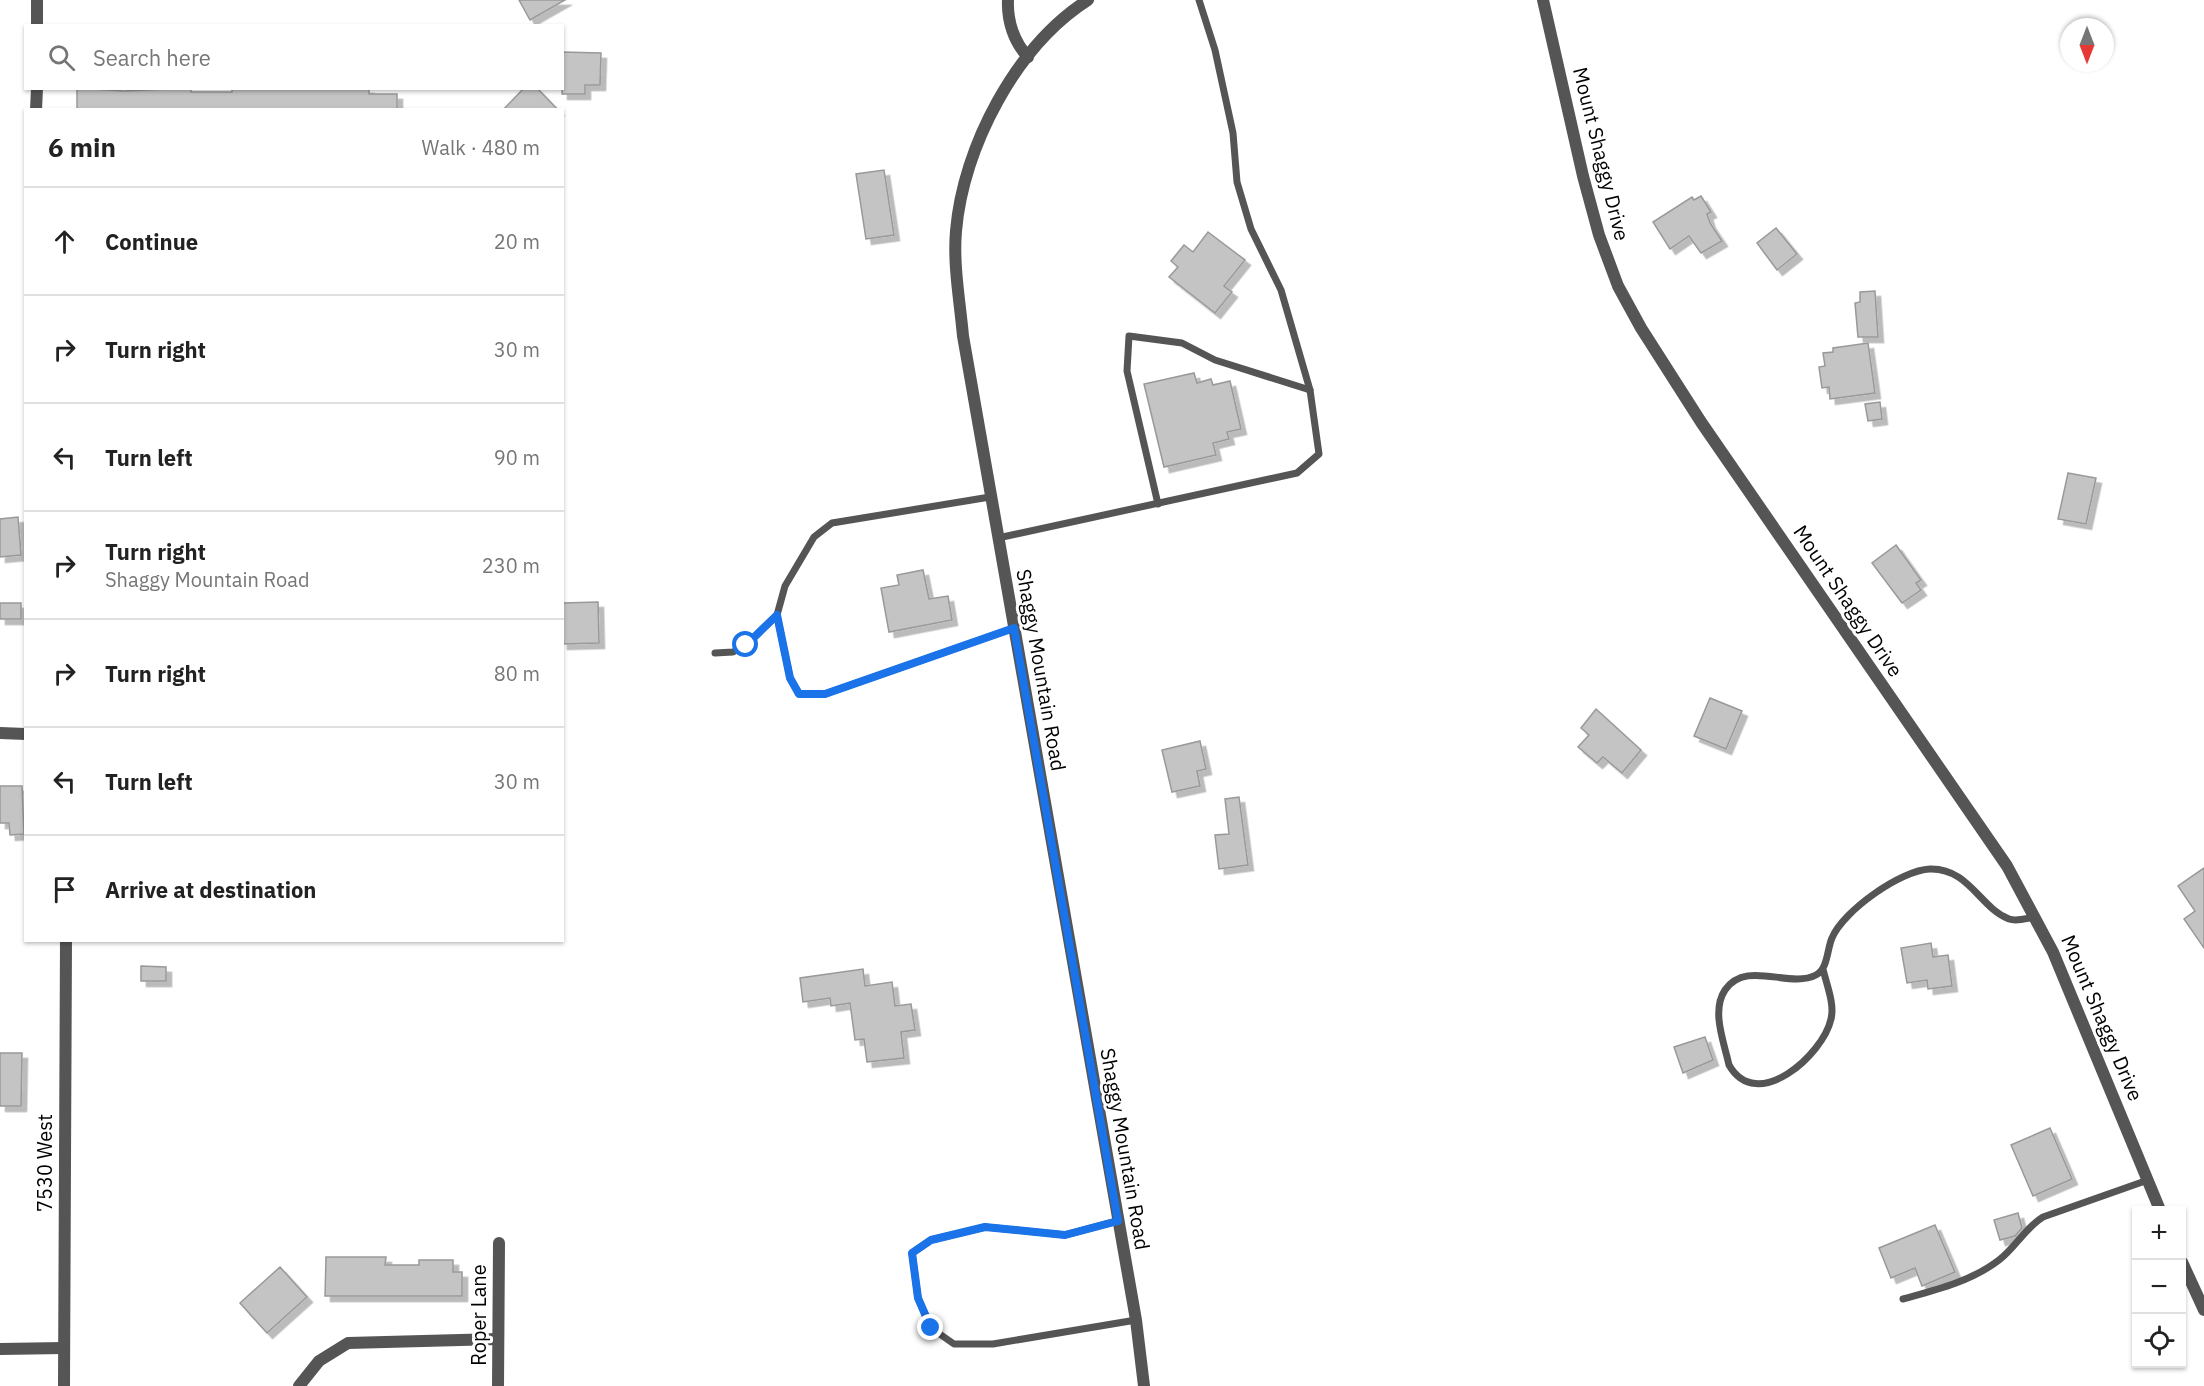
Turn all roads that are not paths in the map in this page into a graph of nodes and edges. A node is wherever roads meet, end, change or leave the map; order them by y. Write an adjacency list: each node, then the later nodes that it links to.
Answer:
1 (37, 0): 6 (street)
2 (1008, 0): 7 (street)
3 (1088, 0): 7 (street, Shaggy Mountain Road)
4 (1199, 0): 10 (lane)
5 (1543, 0): 19 (street, Mount Shaggy Drive)
6 (37, 24)
7 (1028, 57): 11 (street, Shaggy Mountain Road)
8 (37, 90): 9 (street)
9 (36, 108)
10 (1310, 390): 12 (lane); 12 (lane)
11 (990, 497): 13 (street, Shaggy Mountain Road); 14 (lane)
12 (1158, 504): 13 (lane)
13 (998, 538): 15 (street, Shaggy Mountain Road)
14 (777, 615): 15 (lane); 16 (lane)
15 (1014, 628): 24 (street, Shaggy Mountain Road)
16 (715, 653)
17 (0, 733): 18 (street)
18 (24, 734)
19 (2036, 916): 21 (lane); 22 (street, Mount Shaggy Drive)
20 (66, 942): 32 (street, 7530 West)
21 (1823, 969): 21 (lane)
22 (2148, 1180): 23 (street, Mount Shaggy Drive); 27 (lane)
23 (2158, 1206)
24 (1118, 1221): 29 (street, Shaggy Mountain Road); 29 (lane)
25 (499, 1243): 30 (street, Roper Lane)
26 (2186, 1273): 28 (street)
27 (1903, 1299)
28 (2204, 1310)
29 (1136, 1320): 36 (street, Shaggy Mountain Road)
30 (498, 1339): 34 (street); 35 (street, Roper Lane)
31 (0, 1348): 32 (street)
32 (64, 1348): 33 (street, 7530 West)
33 (64, 1386)
34 (299, 1386)
35 (498, 1386)
36 (1144, 1386)

